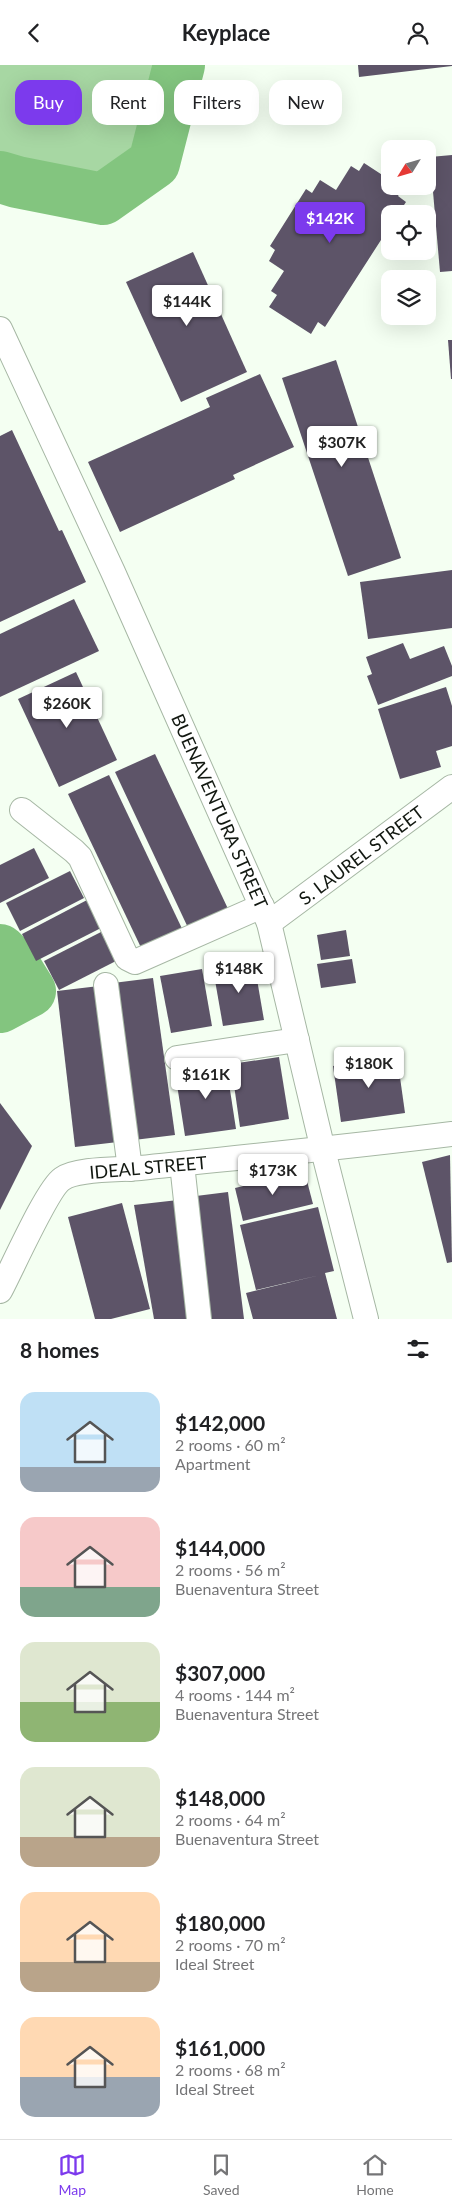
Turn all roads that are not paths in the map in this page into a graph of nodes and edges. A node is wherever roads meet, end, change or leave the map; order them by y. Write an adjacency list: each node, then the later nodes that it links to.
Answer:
1 (0, 329): 4 (street, BUENAVENTURA STREET)
2 (452, 787): 4 (street, S. LAUREL STREET)
3 (22, 810): 4 (street, S. LAUREL STREET)
4 (266, 915): 6 (street, BUENAVENTURA STREET)
5 (106, 985): 11 (street)
6 (297, 1040): 7 (street); 9 (street, BUENAVENTURA STREET)
7 (177, 1057)
8 (452, 1134): 9 (street, IDEAL STREET)
9 (323, 1150): 10 (street, IDEAL STREET); 14 (street, BUENAVENTURA STREET)
10 (182, 1164): 11 (street, IDEAL STREET); 13 (street)
11 (130, 1169): 12 (street, IDEAL STREET)
12 (0, 1291)
13 (199, 1319)
14 (366, 1319)

